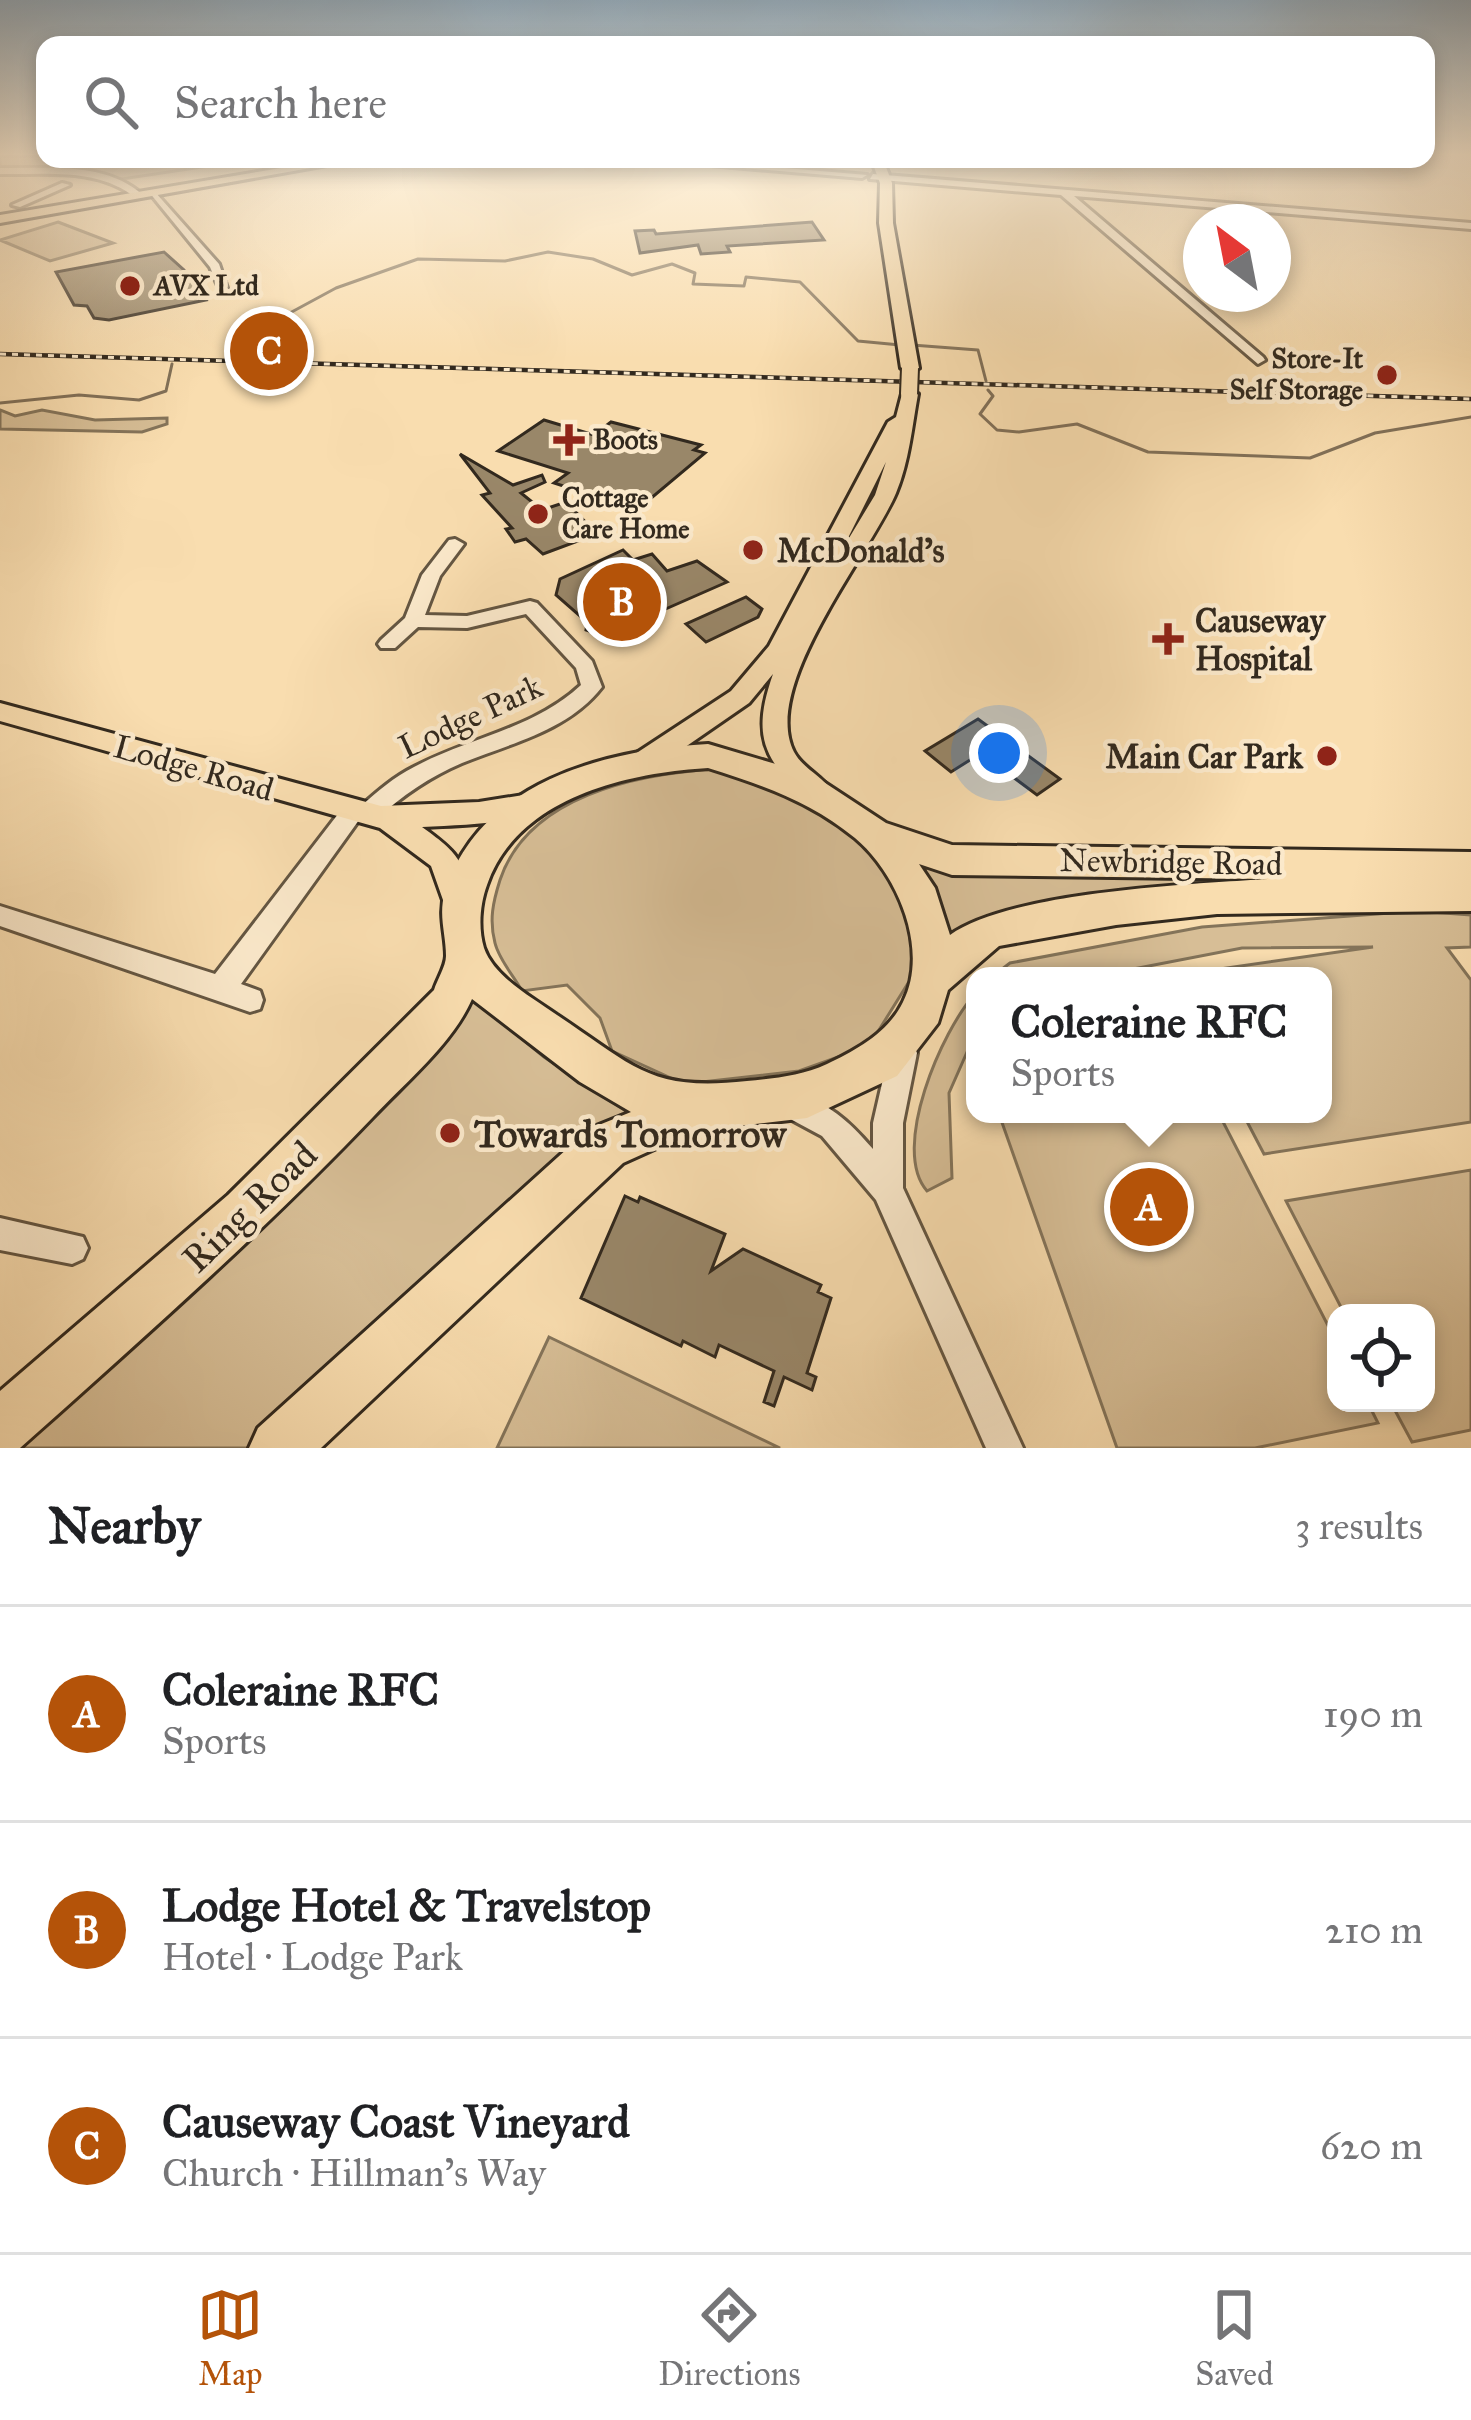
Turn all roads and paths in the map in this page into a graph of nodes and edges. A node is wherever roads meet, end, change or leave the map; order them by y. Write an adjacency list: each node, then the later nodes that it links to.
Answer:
1 (174, 224): 4 (street)
2 (884, 224): 6 (main road, bridge)
3 (1101, 224): 5 (street)
4 (224, 286)
5 (1258, 360)
6 (907, 409): 7 (main road); 12 (main road); 13 (main road)
7 (867, 503)
8 (455, 544): 9 (street)
9 (413, 621): 10 (street); 15 (street, Lodge Park)
10 (388, 644)
11 (0, 712): 15 (main road, Lodge Road)
12 (639, 765): 13 (highway); 14 (highway)
13 (826, 799): 16 (highway)
14 (536, 804): 15 (main road, Lodge Road); 20 (highway)
15 (369, 814): 20 (main road, Lodge Road); 22 (street, Lodge Park)
16 (876, 834): 17 (highway, Newbridge Road); 21 (highway)
17 (1471, 867)
18 (1471, 895): 21 (highway, Newbridge Road)
19 (0, 916): 22 (street)
20 (464, 934): 26 (highway); 30 (highway, Ring Road)
21 (937, 976): 24 (highway)
22 (218, 987): 23 (street)
23 (250, 1000)
24 (907, 1041): 25 (highway); 27 (street)
25 (785, 1101): 26 (highway); 27 (street)
26 (691, 1109): 31 (highway)
27 (887, 1189): 32 (street)
28 (0, 1234): 29 (street)
29 (72, 1248)
30 (0, 1428)
31 (278, 1448)
32 (1005, 1448)

